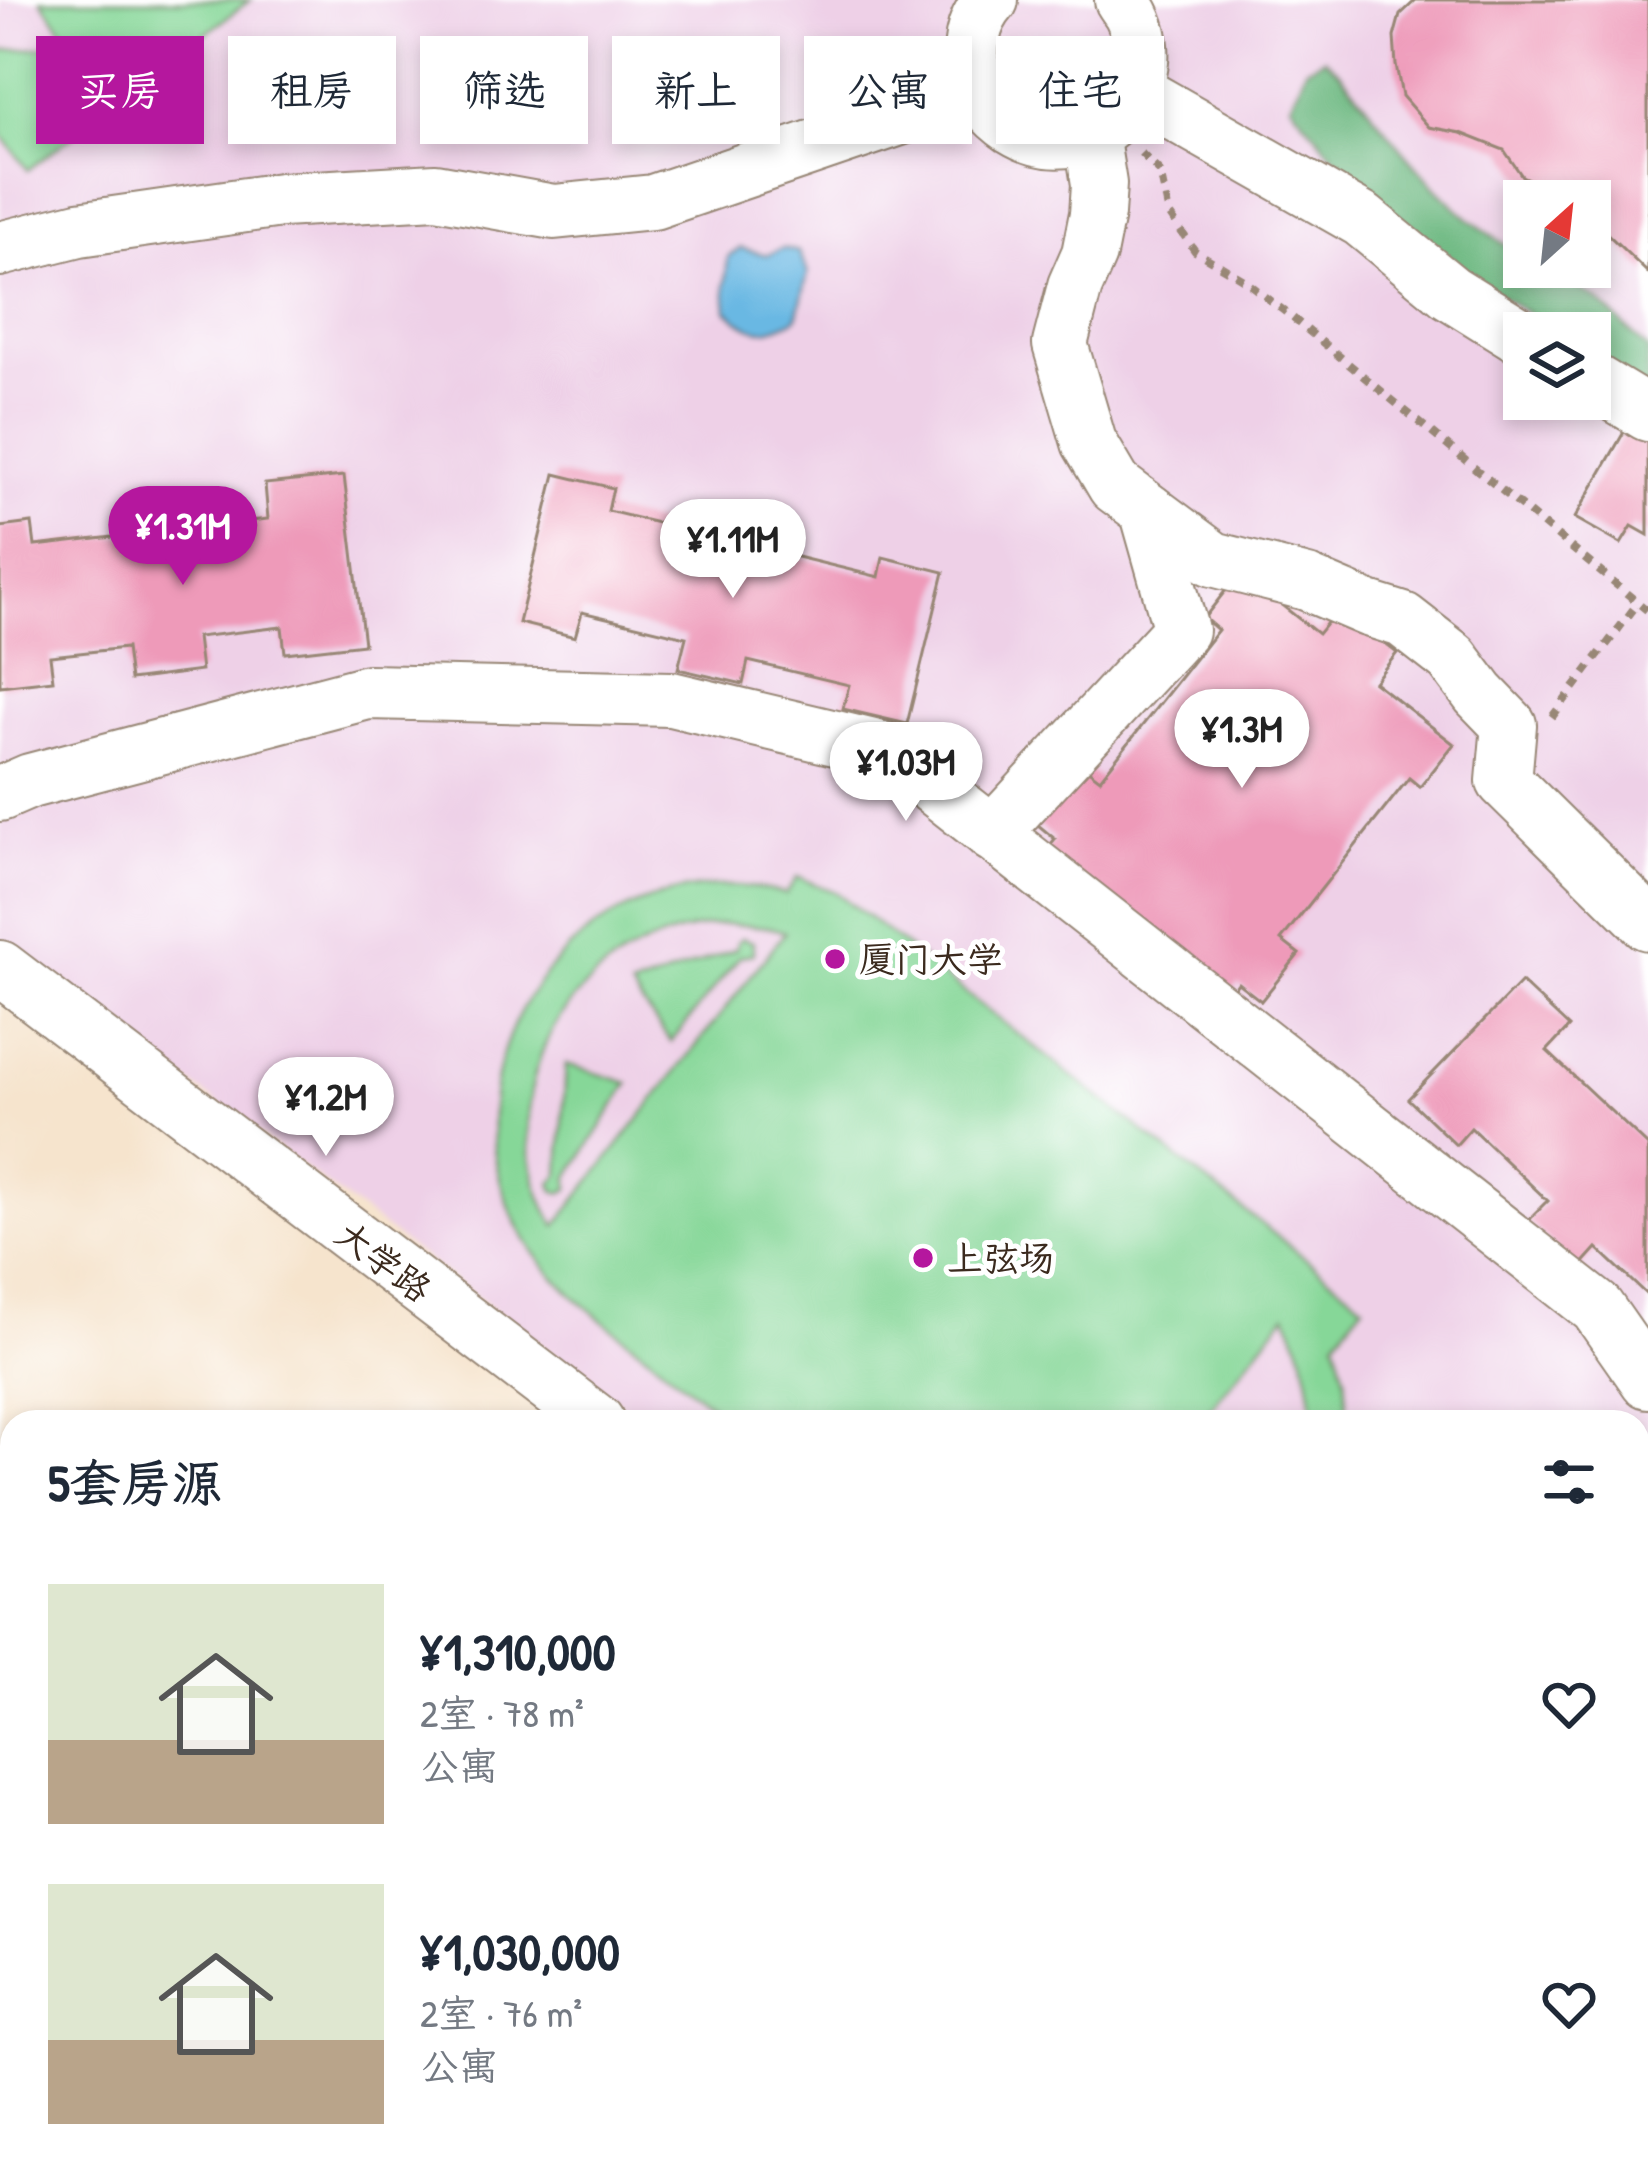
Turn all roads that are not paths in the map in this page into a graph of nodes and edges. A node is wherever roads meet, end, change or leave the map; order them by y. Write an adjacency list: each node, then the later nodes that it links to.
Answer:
1 (991, 0): 4 (street)
2 (1134, 4): 3 (street)
3 (1141, 36)
4 (979, 91): 5 (street); 8 (street)
5 (996, 114)
6 (1164, 138): 9 (street)
7 (1107, 144): 12 (street)
8 (0, 249)
9 (1503, 325)
10 (1611, 392): 11 (street)
11 (1648, 414)
12 (1148, 510): 14 (street); 15 (street)
13 (0, 794): 14 (street)
14 (992, 834): 17 (street)
15 (1648, 923)
16 (0, 968): 18 (street, 大学路)
17 (1648, 1381)
18 (581, 1410)

